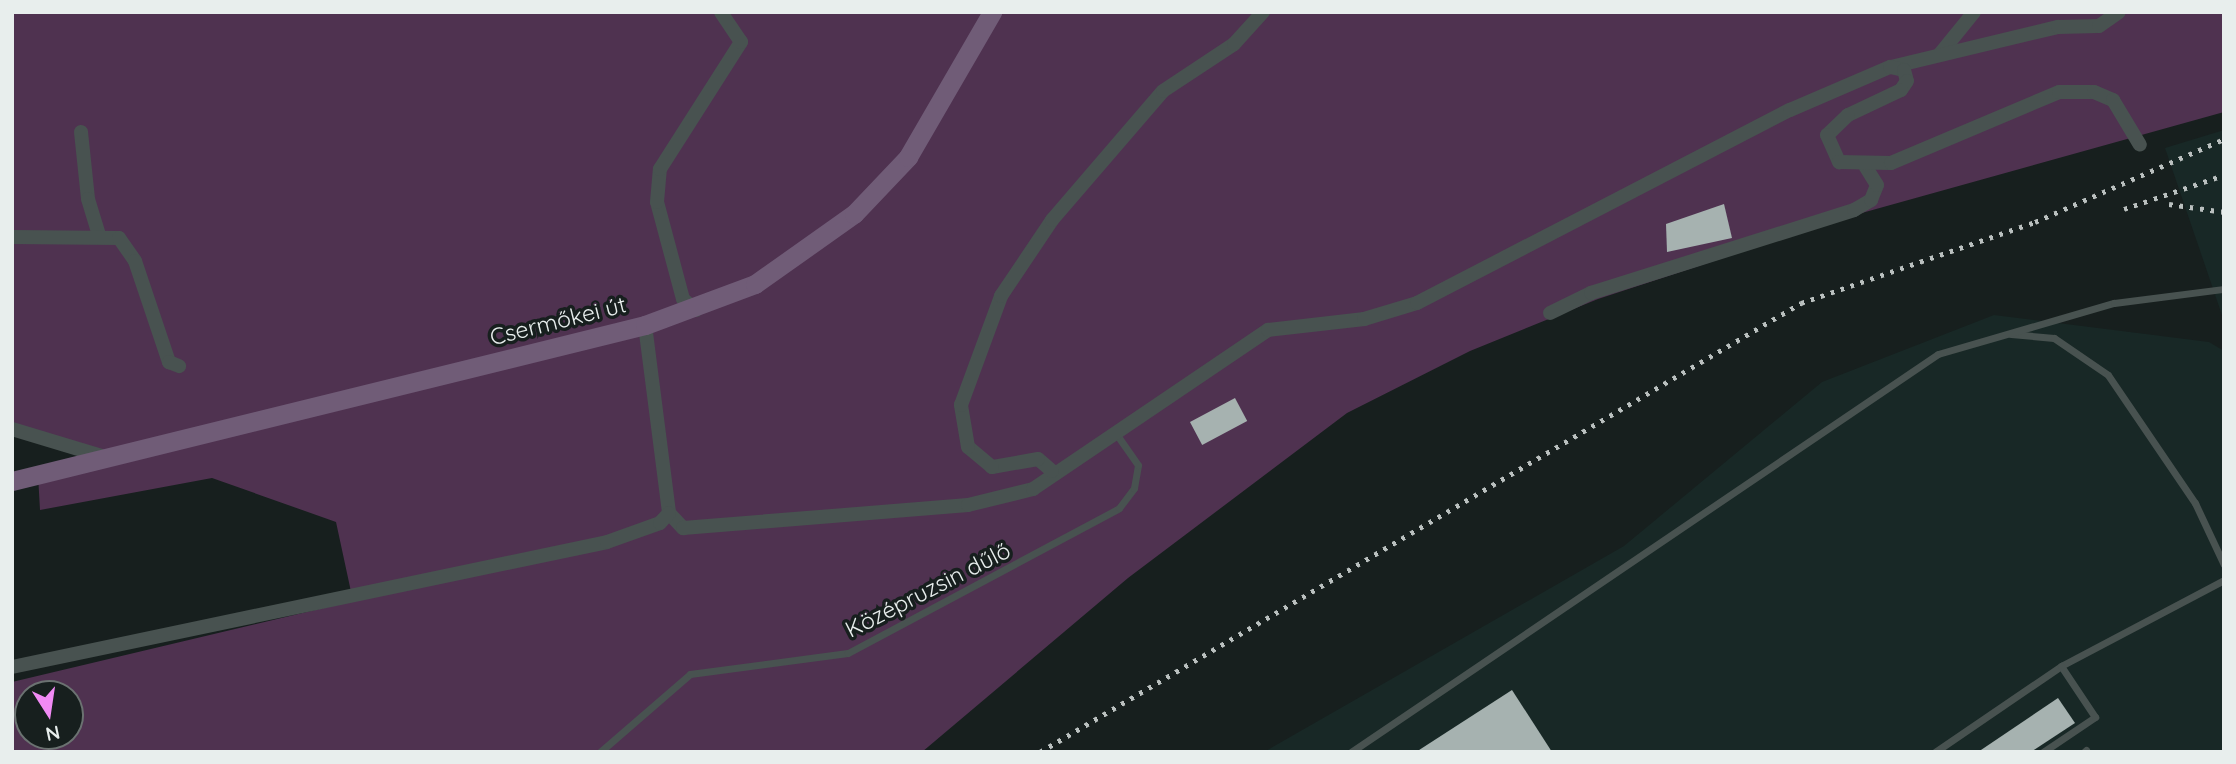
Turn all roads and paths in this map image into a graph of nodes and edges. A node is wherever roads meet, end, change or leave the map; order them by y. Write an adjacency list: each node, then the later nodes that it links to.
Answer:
1 (721, 12): 14 (street)
2 (992, 12): 14 (main road, Csermőkei út)
3 (1263, 12): 22 (street)
4 (1974, 12): 6 (street)
5 (2119, 12): 6 (street)
6 (1940, 54): 7 (street)
7 (1890, 67): 10 (street); 20 (street)
8 (81, 132): 11 (street)
9 (2140, 145): 10 (street)
10 (1864, 166): 15 (street)
11 (99, 234): 12 (street); 18 (street)
12 (12, 237)
13 (2224, 289): 17 (lane)
14 (696, 310): 16 (main road, Csermőkei út)
15 (1550, 313)
16 (645, 325): 21 (main road, Csermőkei út); 24 (street)
17 (2006, 333): 25 (lane); 30 (lane)
18 (179, 366)
19 (12, 429): 21 (street)
20 (1116, 434): 22 (street); 29 (lane, Középruzsin dűlő)
21 (106, 457): 23 (main road, Csermőkei út)
22 (1052, 471): 24 (street)
23 (12, 481)
24 (669, 513): 28 (street)
25 (2224, 565)
26 (2224, 580): 27 (lane)
27 (2061, 666): 31 (lane); 32 (lane)
28 (12, 667)
29 (600, 752)
30 (1351, 752)
31 (1935, 752)
32 (2043, 752)

